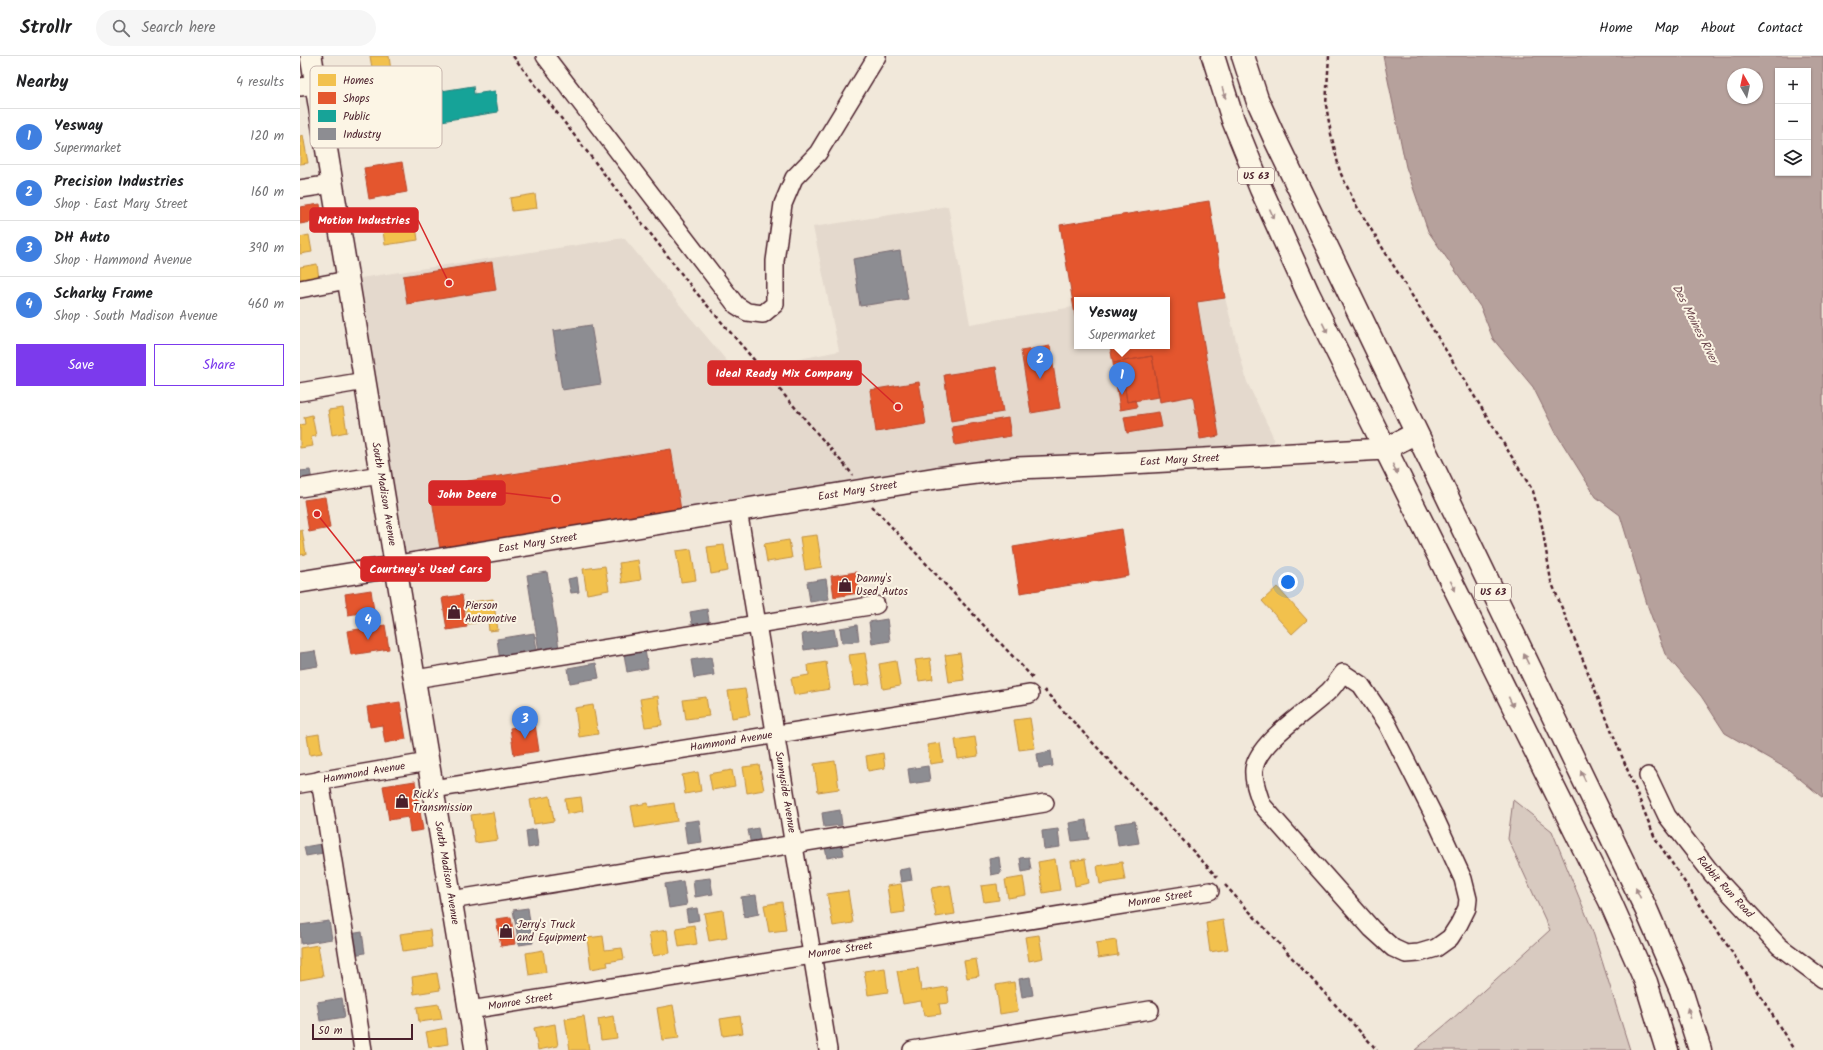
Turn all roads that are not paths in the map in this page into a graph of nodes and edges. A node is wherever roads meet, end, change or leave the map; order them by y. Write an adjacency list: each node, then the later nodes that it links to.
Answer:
1 (311, 56): 6 (main road, South Madison Avenue)
2 (545, 56): 3 (street)
3 (877, 56)
4 (1213, 56): 15 (highway, US 63, one-way to 15)
5 (1243, 56): 14 (highway, US 63)
6 (308, 86)
7 (323, 148): 8 (main road, South Madison Avenue)
8 (332, 184): 9 (street); 10 (main road, South Madison Avenue)
9 (300, 189)
10 (348, 280): 11 (street); 12 (main road, South Madison Avenue)
11 (300, 289)
12 (364, 381): 13 (street); 16 (main road, South Madison Avenue)
13 (300, 392)
14 (1416, 433): 15 (main road, East Mary Street); 45 (highway, US 63, one-way to 14)
15 (1385, 449): 18 (main road, East Mary Street); 44 (highway, US 63, one-way to 44)
16 (380, 475): 17 (street); 19 (main road, South Madison Avenue)
17 (300, 488)
18 (738, 510): 19 (main road, East Mary Street); 22 (street, Sunnyside Avenue)
19 (396, 566): 20 (main road, East Mary Street); 23 (main road, South Madison Avenue)
20 (300, 582)
21 (876, 605): 22 (street)
22 (757, 624): 23 (street); 26 (street, Sunnyside Avenue)
23 (415, 679): 27 (main road, South Madison Avenue)
24 (1362, 685): 24 (street)
25 (1037, 688): 26 (street, Hammond Avenue)
26 (776, 734): 31 (street, Hammond Avenue); 33 (street, Sunnyside Avenue)
27 (428, 762): 29 (street, Hammond Avenue); 31 (main road, South Madison Avenue)
28 (1648, 776): 37 (street, Rabbit Run Road)
29 (320, 780): 30 (street, Hammond Avenue); 40 (street)
30 (300, 784)
31 (433, 789): 35 (main road, South Madison Avenue)
32 (1045, 802): 33 (street)
33 (794, 844): 35 (street); 36 (street, Sunnyside Avenue)
34 (1218, 885): 36 (street, Monroe Street)
35 (451, 900): 38 (main road, South Madison Avenue)
36 (812, 955): 38 (street, Monroe Street); 42 (street, Sunnyside Avenue)
37 (1823, 979)
38 (470, 1010): 41 (main road, South Madison Avenue)
39 (1150, 1010): 43 (street)
40 (363, 1050)
41 (476, 1050)
42 (828, 1050)
43 (912, 1050)
44 (1667, 1050)
45 (1700, 1050)

